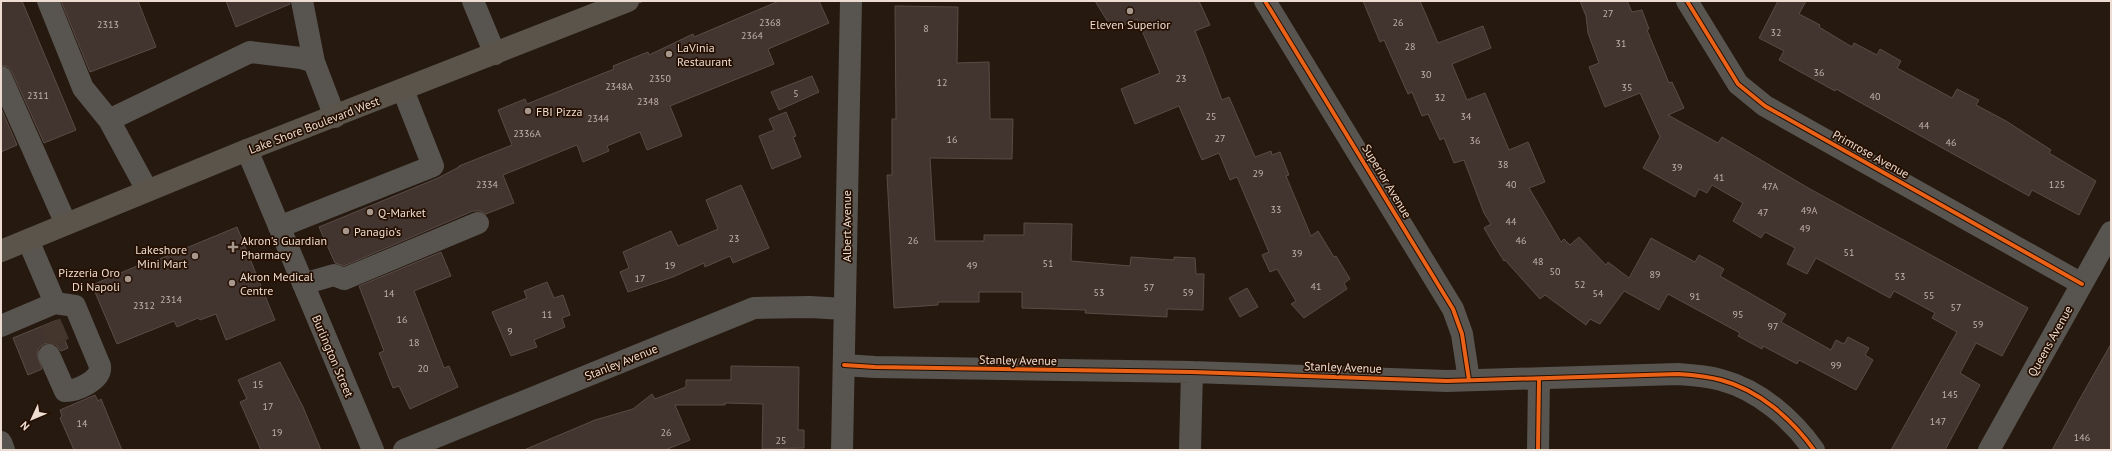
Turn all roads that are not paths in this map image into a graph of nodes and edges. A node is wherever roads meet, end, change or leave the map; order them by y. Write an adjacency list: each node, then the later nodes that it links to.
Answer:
1 (48, 1): 14 (street)
2 (302, 1): 10 (street)
3 (473, 1): 9 (street)
4 (488, 1): 9 (street)
5 (628, 1): 9 (main road, Lake Shore Boulevard West)
6 (851, 1): 25 (street, Albert Avenue)
7 (1265, 1): 32 (street, Superior Avenue)
8 (1687, 1): 24 (street, Primrose Avenue)
9 (501, 51): 12 (main road, Lake Shore Boulevard West)
10 (314, 62): 13 (street); 14 (street)
11 (1, 77): 18 (street)
12 (403, 90): 13 (main road, Lake Shore Boulevard West); 19 (street)
13 (335, 116): 15 (main road, Lake Shore Boulevard West)
14 (109, 120): 16 (street)
15 (247, 150): 16 (main road, Lake Shore Boulevard West); 19 (street, Burlington Street)
16 (147, 190): 18 (main road, Lake Shore Boulevard West)
17 (478, 223): 23 (street)
18 (66, 224): 21 (main road, Lake Shore Boulevard West)
19 (279, 227): 23 (street, Burlington Street)
20 (2111, 232): 24 (street, Queens Avenue)
21 (28, 240): 22 (main road, Lake Shore Boulevard West); 26 (street)
22 (1, 251)
23 (303, 284): 35 (street, Burlington Street)
24 (2082, 284): 41 (street, Queens Avenue)
25 (844, 310): 29 (street, Albert Avenue); 36 (street, Stanley Avenue)
26 (44, 315): 27 (street); 28 (street)
27 (1, 326)
28 (56, 353)
29 (844, 365): 30 (street, Stanley Avenue); 37 (street, Albert Avenue)
30 (1192, 372): 32 (street, Stanley Avenue); 38 (street)
31 (1539, 379): 32 (street, Stanley Avenue); 39 (street); 40 (street, Stanley Avenue)
32 (1469, 380)
33 (1, 442): 34 (street)
34 (4, 450)
35 (373, 450)
36 (404, 450)
37 (842, 450)
38 (1190, 450)
39 (1538, 450)
40 (1814, 450)
41 (1989, 450)

